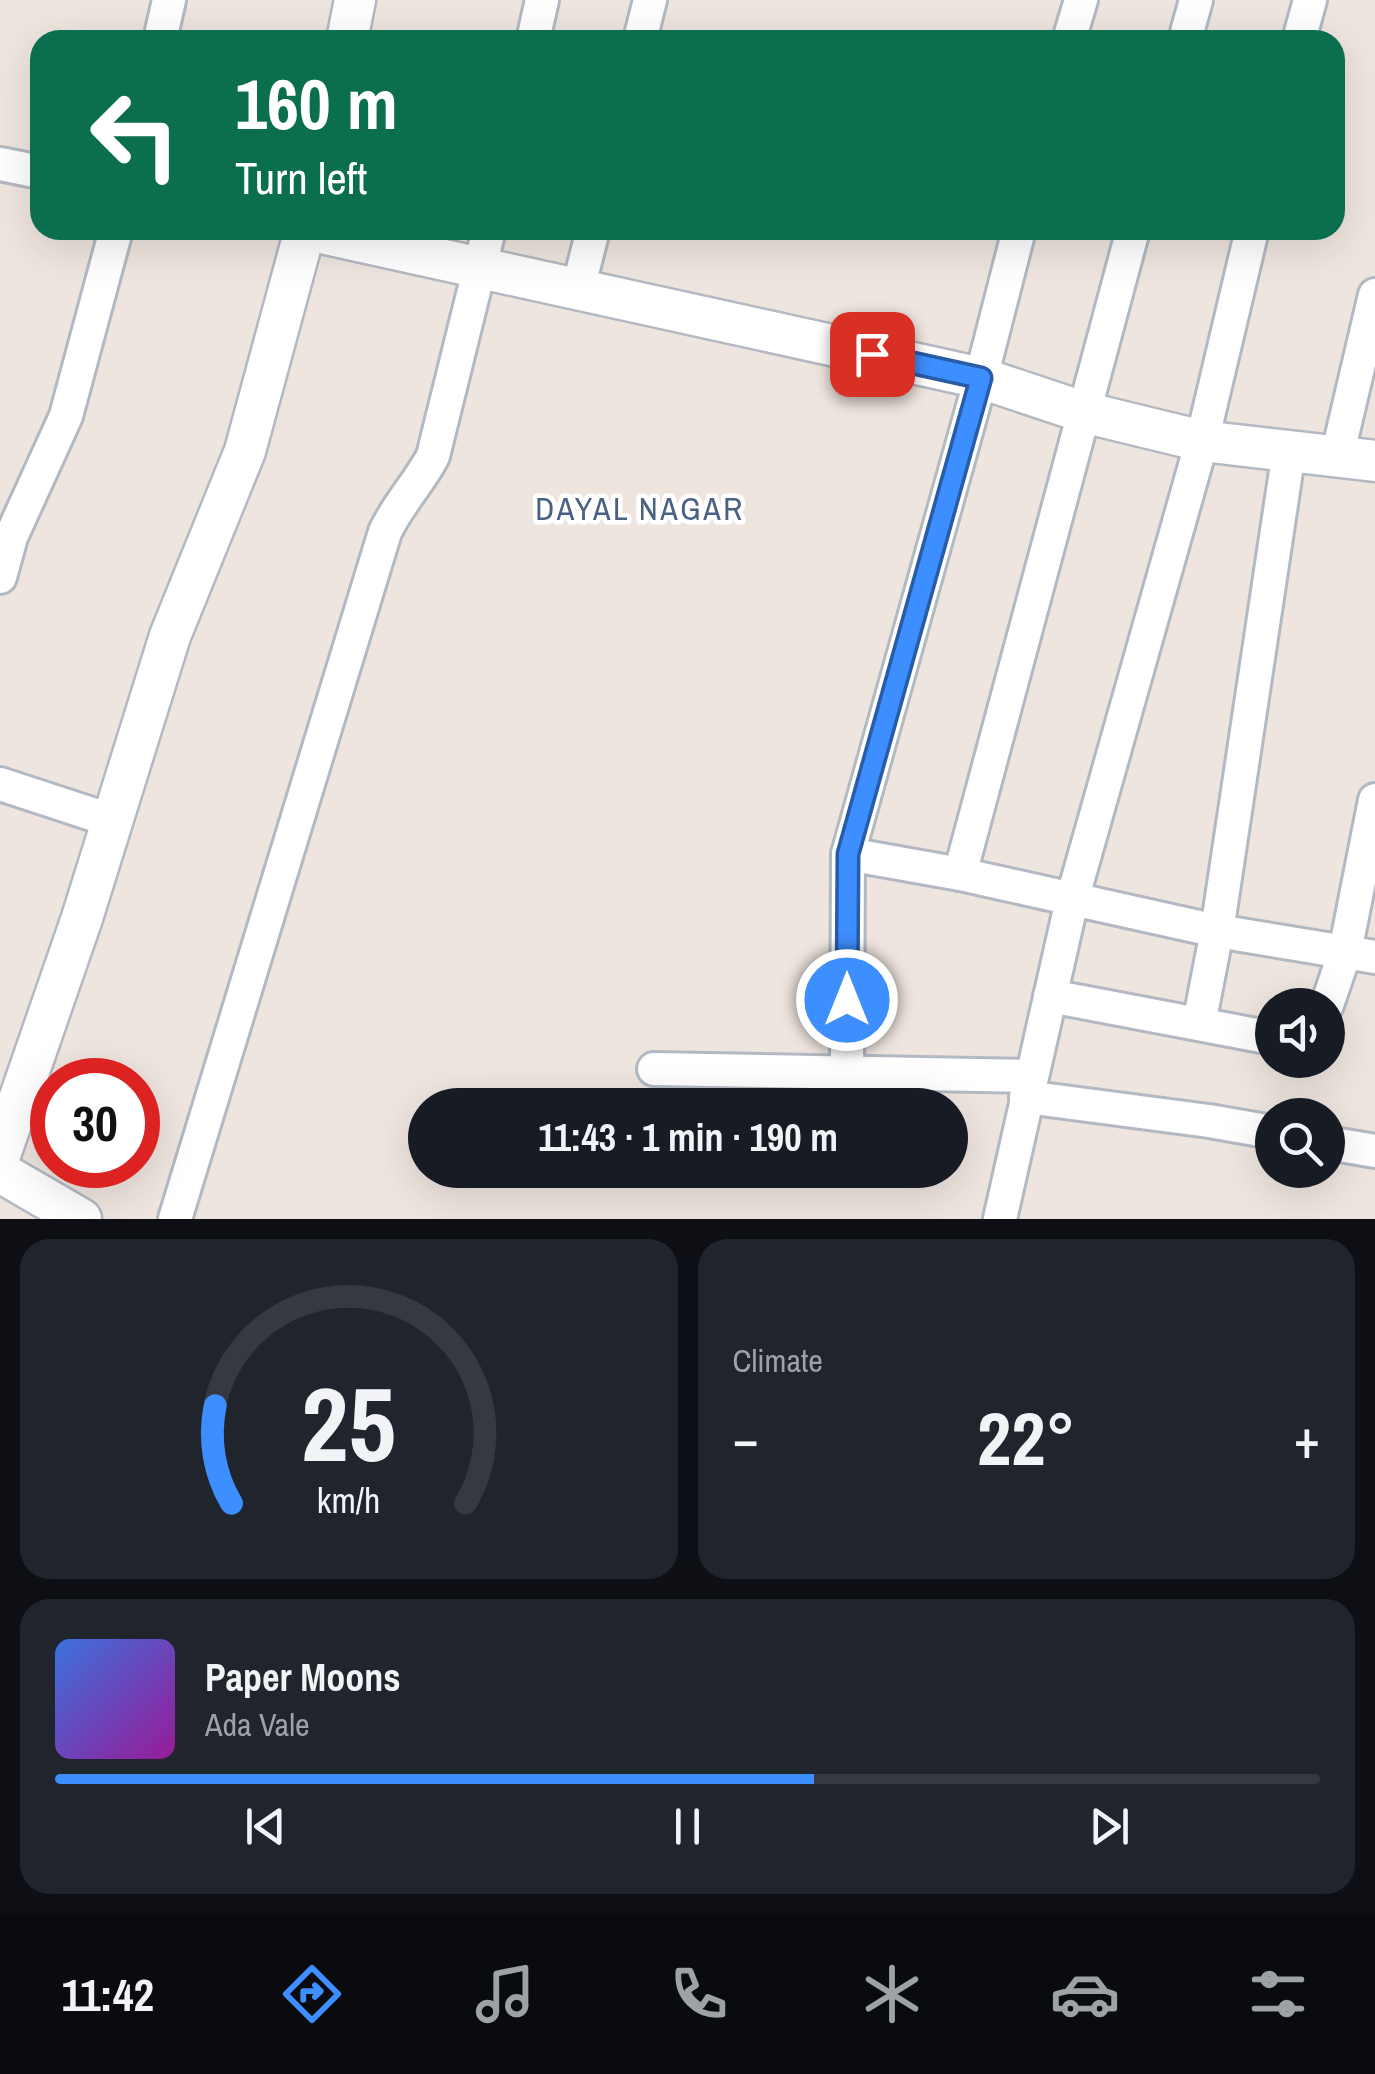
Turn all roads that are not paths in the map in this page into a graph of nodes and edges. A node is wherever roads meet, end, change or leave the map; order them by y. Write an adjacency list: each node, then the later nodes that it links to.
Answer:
1 (168, 0): 8 (street)
2 (356, 0): 9 (street)
3 (542, 0): 10 (street)
4 (650, 0): 11 (street)
5 (1081, 0): 12 (street)
6 (1196, 0): 13 (street)
7 (1310, 0): 14 (street)
8 (162, 30)
9 (348, 30)
10 (535, 30)
11 (642, 30)
12 (1072, 30)
13 (1188, 30)
14 (1302, 30)
15 (0, 164): 16 (street)
16 (30, 170)
17 (113, 240): 32 (street)
18 (303, 240): 35 (street)
19 (400, 240): 24 (street)
20 (590, 240): 25 (street)
21 (1016, 240): 27 (street)
22 (1130, 240): 28 (street)
23 (1250, 240): 29 (street)
24 (485, 249): 25 (street); 56 (street)
25 (578, 289): 27 (street)
26 (1375, 294): 31 (street)
27 (981, 378): 28 (street); 36 (street)
28 (1084, 412): 29 (street); 37 (street)
29 (1202, 441): 30 (street); 38 (street)
30 (1289, 451): 31 (street); 39 (street)
31 (1356, 459)
32 (0, 577)
33 (0, 784): 35 (street)
34 (1375, 800): 40 (street)
35 (112, 821): 51 (street)
36 (848, 854): 37 (street); 46 (street)
37 (960, 874): 38 (street)
38 (1072, 900): 39 (street); 42 (street)
39 (1217, 931): 40 (street); 43 (street)
40 (1360, 954): 41 (street)
41 (1337, 988)
42 (1050, 996): 43 (street); 47 (street)
43 (1199, 1024): 44 (street)
44 (1255, 1035)
45 (654, 1069): 46 (street)
46 (847, 1073): 47 (street)
47 (1028, 1087): 48 (street); 57 (street)
48 (1255, 1129)
49 (1345, 1145): 50 (street)
50 (1375, 1151)
51 (0, 1155)
52 (0, 1172): 55 (street)
53 (0, 1196): 54 (street)
54 (40, 1219)
55 (81, 1219)
56 (175, 1219)
57 (1000, 1219)

